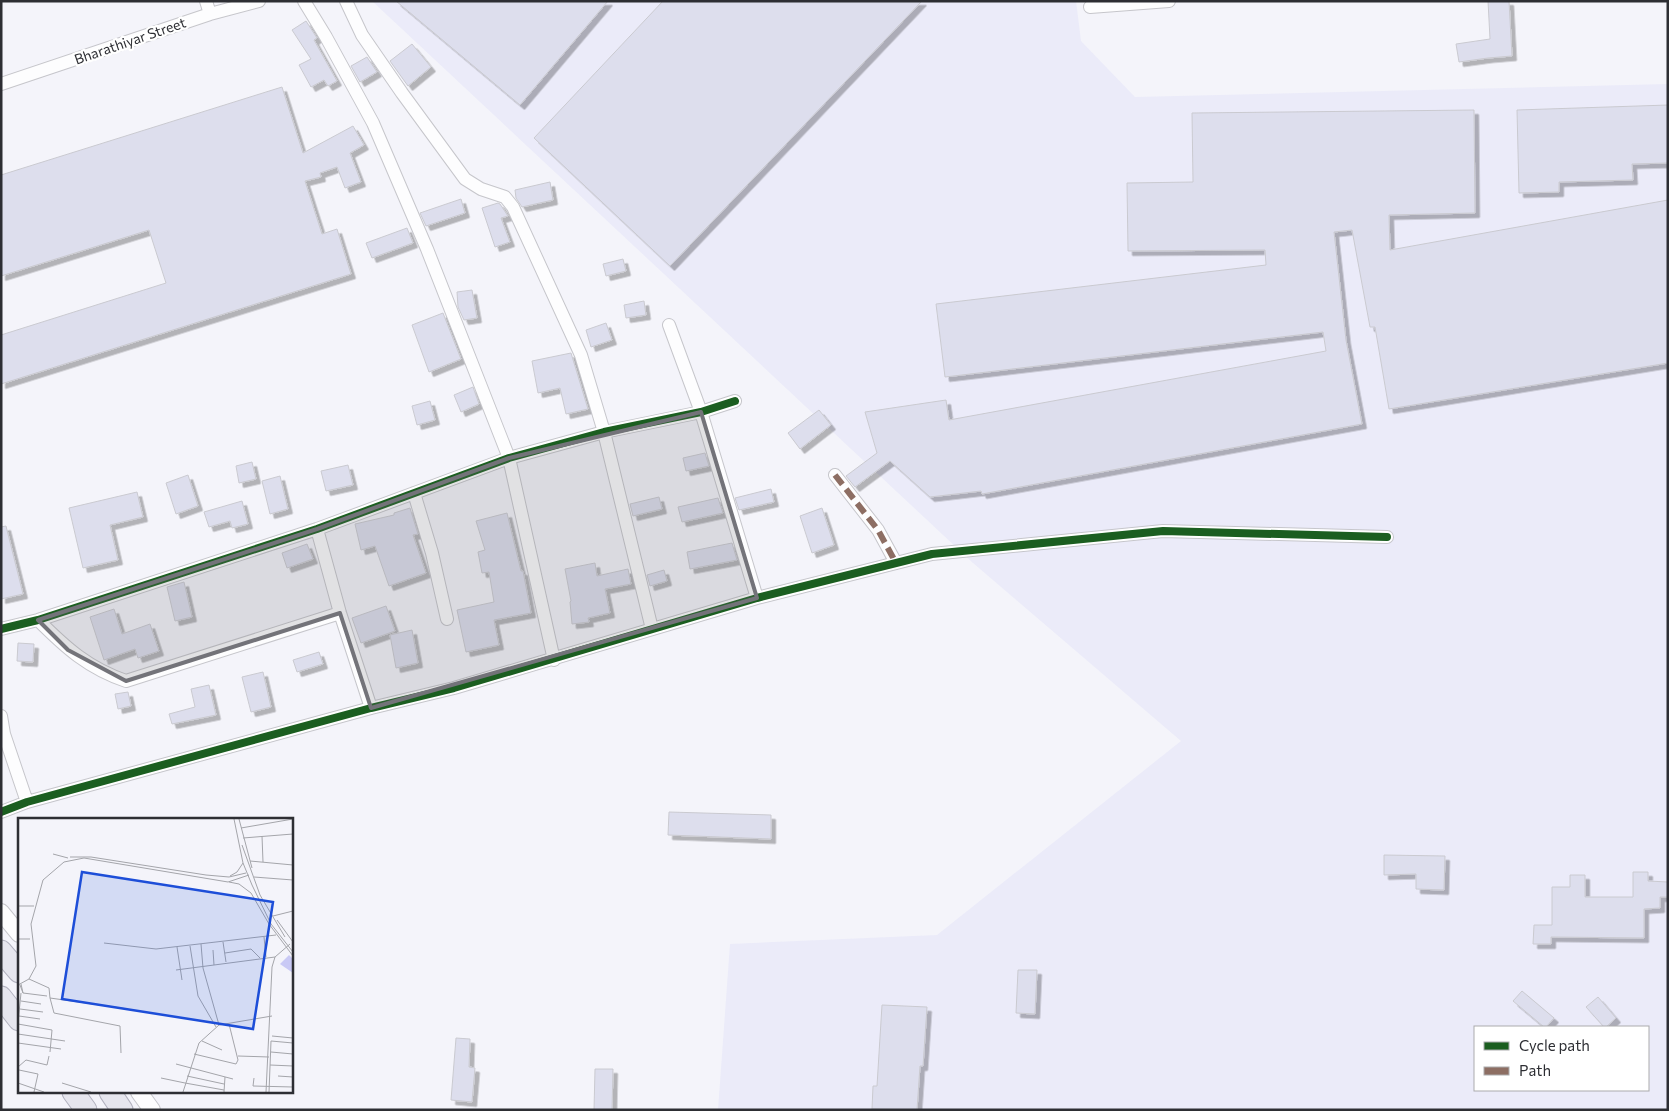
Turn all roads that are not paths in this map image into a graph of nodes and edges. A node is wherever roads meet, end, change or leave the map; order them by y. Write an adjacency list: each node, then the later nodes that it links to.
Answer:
1 (206, 1): 7 (street)
2 (259, 1): 7 (street, Bharathiyar Street)
3 (304, 1): 13 (street)
4 (346, 1): 12 (street)
5 (1169, 1): 6 (street)
6 (1090, 7)
7 (210, 14): 8 (street, Bharathiyar Street)
8 (1, 84)
9 (669, 325): 11 (street)
10 (735, 401): 11 (street)
11 (701, 412): 12 (street); 19 (street)
12 (604, 432): 13 (street); 24 (street)
13 (509, 458): 15 (street); 25 (street)
14 (835, 474): 18 (street)
15 (414, 493): 16 (street); 21 (street)
16 (317, 528): 20 (street); 22 (street)
17 (1388, 537): 18 (street)
18 (896, 563): 19 (street)
19 (756, 598): 24 (street)
20 (340, 613): 22 (street); 26 (street)
21 (447, 619)
22 (38, 620): 23 (street)
23 (1, 629)
24 (652, 629): 25 (street)
25 (554, 660): 26 (street)
26 (371, 708): 28 (street)
27 (1, 716): 28 (street)
28 (27, 802): 29 (street)
29 (1, 812)
30 (1, 912): 31 (street)
31 (18, 933)
32 (1, 951): 33 (highway)
33 (18, 971)
34 (1, 997): 35 (highway)
35 (18, 1019)
36 (75, 1094): 39 (highway)
37 (111, 1094): 40 (highway)
38 (140, 1094): 41 (street)
39 (86, 1110)
40 (122, 1110)
41 (152, 1110)

